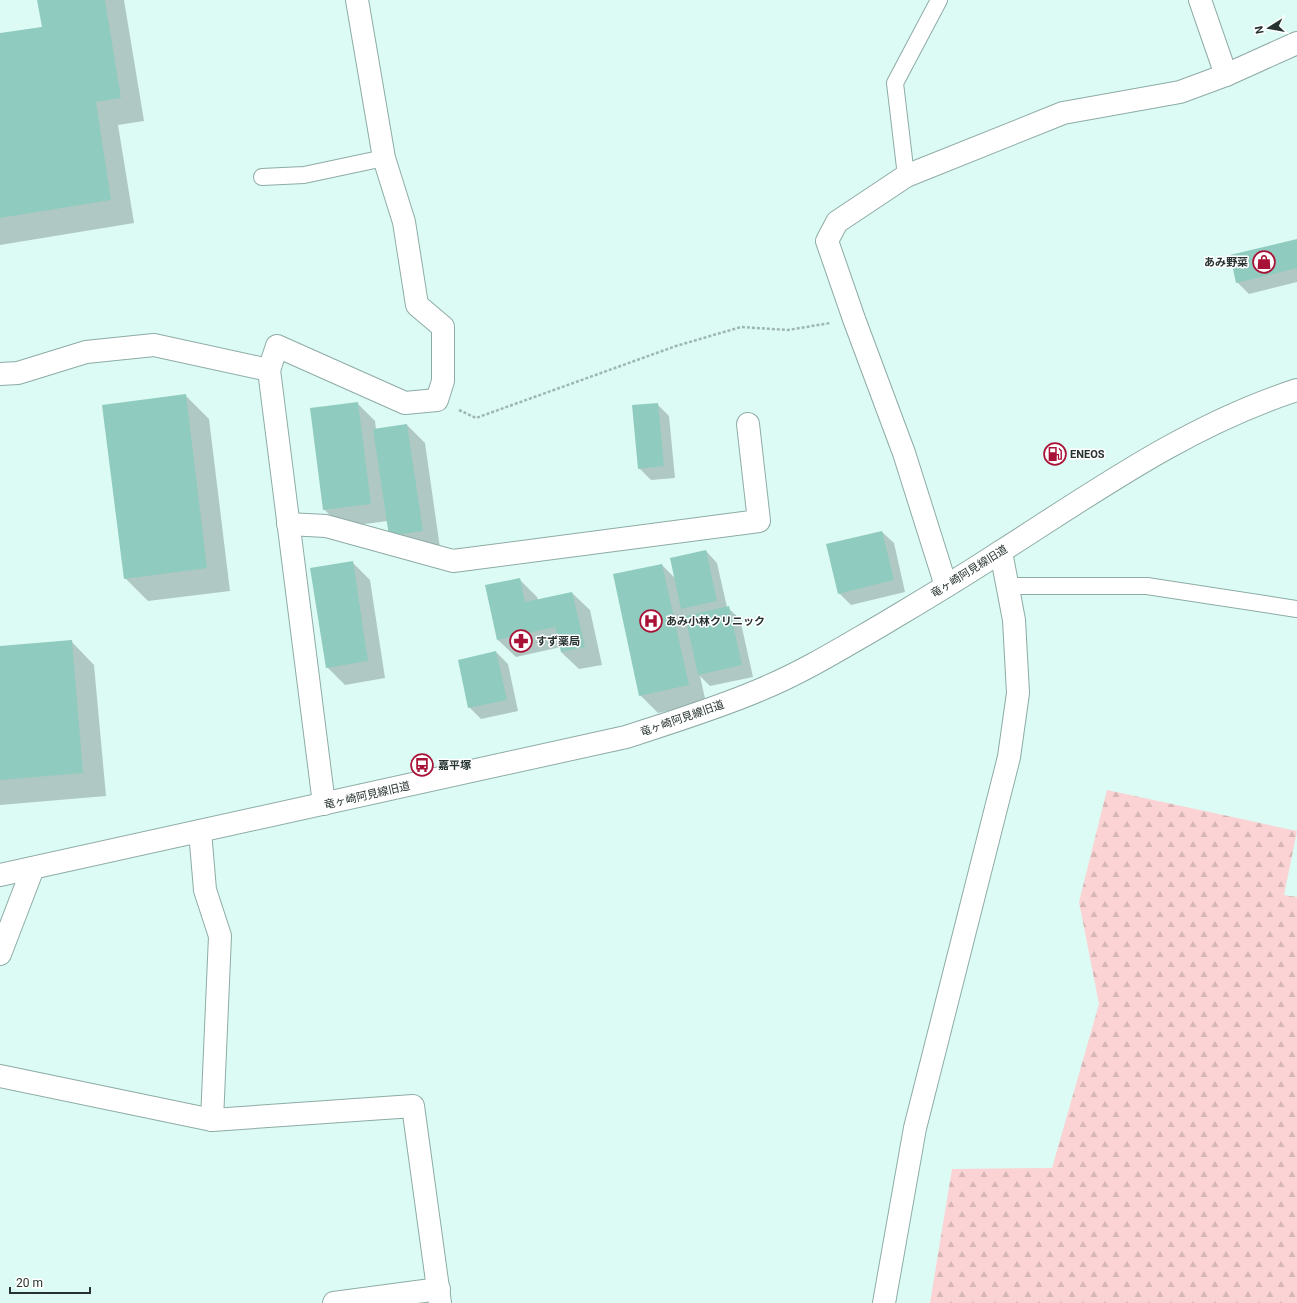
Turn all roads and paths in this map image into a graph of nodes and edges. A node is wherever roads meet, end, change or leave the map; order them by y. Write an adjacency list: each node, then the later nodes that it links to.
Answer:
1 (357, 0): 6 (street)
2 (939, 0): 7 (lane)
3 (1200, 0): 5 (street)
4 (1297, 43): 5 (street)
5 (1226, 75): 7 (street)
6 (384, 158): 8 (lane); 13 (street)
7 (906, 176): 9 (street)
8 (262, 177)
9 (854, 319): 13 (path); 17 (street)
10 (269, 370): 11 (street); 13 (street); 15 (street)
11 (0, 374)
12 (1297, 390): 16 (street, 竜ヶ崎阿見線旧道)
13 (437, 400)
14 (748, 424): 15 (street)
15 (288, 524): 20 (street)
16 (1001, 552): 17 (street, 竜ヶ崎阿見線旧道); 18 (street)
17 (946, 586): 20 (street, 竜ヶ崎阿見線旧道)
18 (1007, 586): 19 (lane); 29 (street)
19 (1297, 609)
20 (324, 804): 21 (street, 竜ヶ崎阿見線旧道)
21 (200, 831): 22 (street, 竜ヶ崎阿見線旧道); 26 (street)
22 (33, 868): 23 (street, 竜ヶ崎阿見線旧道); 24 (street)
23 (0, 875)
24 (0, 954)
25 (0, 1076): 26 (street)
26 (212, 1120): 27 (street)
27 (439, 1296): 28 (street)
28 (334, 1303)
29 (884, 1303)

